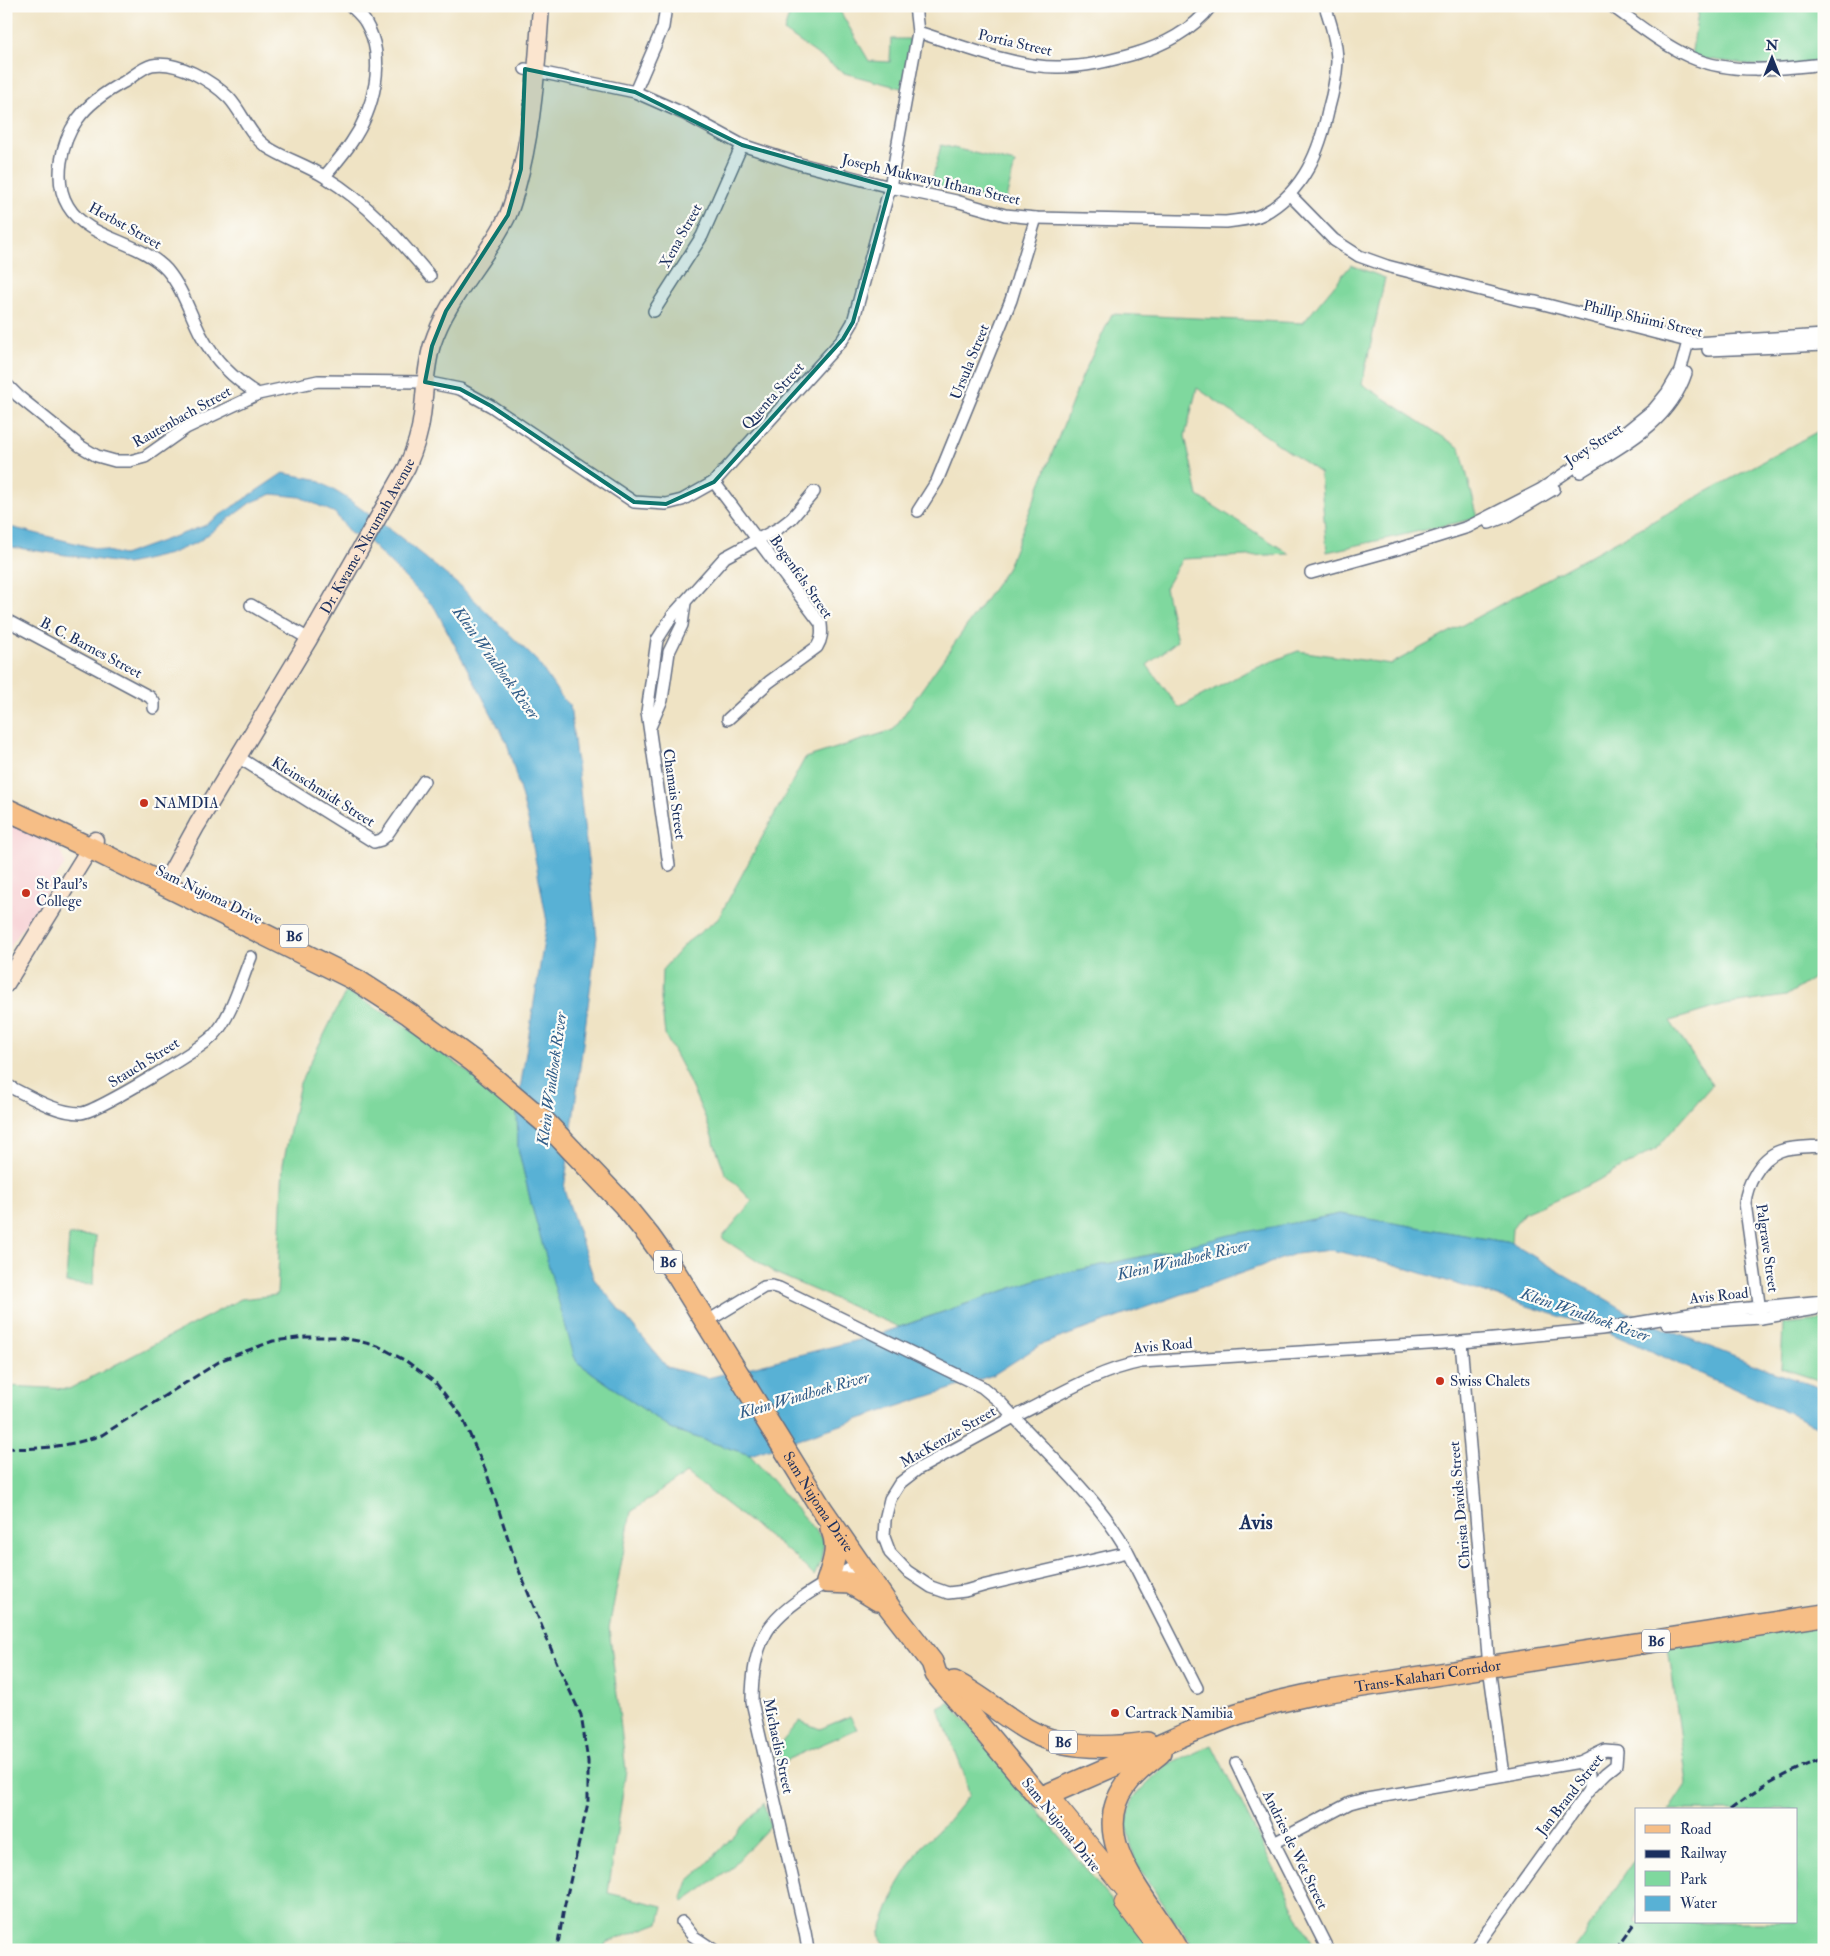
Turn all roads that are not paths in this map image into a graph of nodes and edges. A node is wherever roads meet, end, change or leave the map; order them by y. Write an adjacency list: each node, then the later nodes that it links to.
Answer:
1 (351, 6): 14 (street)
2 (532, 6): 11 (street, Dr. Kwame Nkrumah Avenue)
3 (541, 6): 11 (street, Dr. Kwame Nkrumah Avenue)
4 (666, 6): 12 (street)
5 (915, 6): 9 (street, Quenta Street)
6 (1211, 6): 9 (street, Portia Street)
7 (1325, 6): 16 (street, Joseph Mukwayu Ithana Street)
8 (1612, 6): 10 (street)
9 (918, 32): 15 (street, Quenta Street)
10 (1824, 64)
11 (531, 70): 12 (street, Joseph Mukwayu Ithana Street); 23 (street, Dr. Kwame Nkrumah Avenue)
12 (635, 92): 13 (street, Joseph Mukwayu Ithana Street)
13 (742, 145): 15 (street, Joseph Mukwayu Ithana Street); 19 (street, Xena Street)
14 (325, 176): 18 (street, Herbst Street); 25 (street, Herbst Street)
15 (890, 187): 17 (street, Joseph Mukwayu Ithana Street); 26 (street, Quenta Street)
16 (1290, 195): 17 (street, Joseph Mukwayu Ithana Street); 21 (street, Phillip Shiimi Street)
17 (1036, 218): 28 (street, Ursula Street)
18 (430, 276)
19 (654, 311)
20 (1824, 335): 21 (street, Phillip Shiimi Street)
21 (1691, 345): 22 (street, Phillip Shiimi Street); 30 (street, Joey Street)
22 (1824, 345)
23 (425, 382): 25 (street, Rautenbach Street); 26 (street, Quenta Street); 34 (street, Dr. Kwame Nkrumah Avenue)
24 (6, 384): 25 (street, Rautenbach Street)
25 (258, 394)
26 (714, 482): 29 (street, Bogenfels Street)
27 (814, 492): 29 (street, Chamais Street)
28 (918, 512)
29 (756, 539): 31 (street, Chamais Street); 38 (street, Bogenfels Street)
30 (1311, 573)
31 (685, 603): 35 (street, Chamais Street); 36 (street, Chamais Street)
32 (251, 605): 34 (street)
33 (6, 620): 37 (street, B. C. Barnes Street)
34 (309, 639): 40 (street, Dr. Kwame Nkrumah Avenue)
35 (649, 689): 36 (street); 39 (street, Chamais Street)
36 (664, 691): 39 (street, Chamais Street)
37 (154, 708)
38 (728, 719)
39 (650, 727): 45 (street, Chamais Street)
40 (238, 756): 41 (street, Kleinschmidt Street); 46 (street, Dr. Kwame Nkrumah Avenue)
41 (424, 781)
42 (6, 799): 44 (highway, Sam Nujoma Drive / B6)
43 (6, 809): 44 (highway, Sam Nujoma Drive / B6)
44 (93, 844): 46 (highway, Sam Nujoma Drive / B6); 48 (street)
45 (669, 865)
46 (166, 880): 54 (highway, Sam Nujoma Drive / B6)
47 (251, 957): 49 (street, Stauch Street)
48 (6, 984)
49 (6, 1085)
50 (1824, 1146): 53 (street, Palgrave Street)
51 (1824, 1301): 53 (street, Avis Road)
52 (1824, 1307): 53 (street, Avis Road)
53 (1761, 1312): 55 (street, Avis Road)
54 (706, 1322): 56 (street); 57 (highway, Sam Nujoma Drive / B6)
55 (1461, 1342): 56 (street, Avis Road); 64 (street, Christa Davids Street)
56 (1014, 1417): 58 (street, MacKenzie Street); 58 (street, MacKenzie Street)
57 (821, 1508): 59 (highway, Sam Nujoma Drive / B6); 60 (highway)
58 (1128, 1552): 66 (street, MacKenzie Street)
59 (858, 1564): 60 (street, Michaelis Street); 61 (highway, Sam Nujoma Drive / B6)
60 (827, 1582): 61 (highway); 76 (street, Michaelis Street)
61 (890, 1608): 63 (highway, Sam Nujoma Drive / B6)
62 (1824, 1615): 64 (highway, Trans-Kalahari Corridor / B6)
63 (932, 1662): 65 (highway, B6); 72 (highway, Sam Nujoma Drive / B6)
64 (1489, 1667): 67 (highway, Trans-Kalahari Corridor / B6); 70 (street)
65 (954, 1682): 67 (highway, B6); 72 (highway, B6)
66 (1197, 1688)
67 (1186, 1734): 72 (highway, Trans-Kalahari Corridor / B6); 78 (highway)
68 (1236, 1762): 73 (street, Andries de Wet Street)
69 (1580, 1762): 70 (street, Jan Brand Street); 71 (street); 71 (street, Jan Brand Street)
70 (1504, 1775): 73 (street, Jan Brand Street)
71 (1589, 1790): 80 (street, Jan Brand Street)
72 (1043, 1796): 77 (main road, Sam Nujoma Drive); 78 (main road, Sam Nujoma Drive)
73 (1274, 1843): 79 (street, Andries de Wet Street)
74 (682, 1922): 75 (street)
75 (714, 1950)
76 (808, 1950)
77 (1160, 1950)
78 (1176, 1950)
79 (1328, 1950)
80 (1474, 1950)

